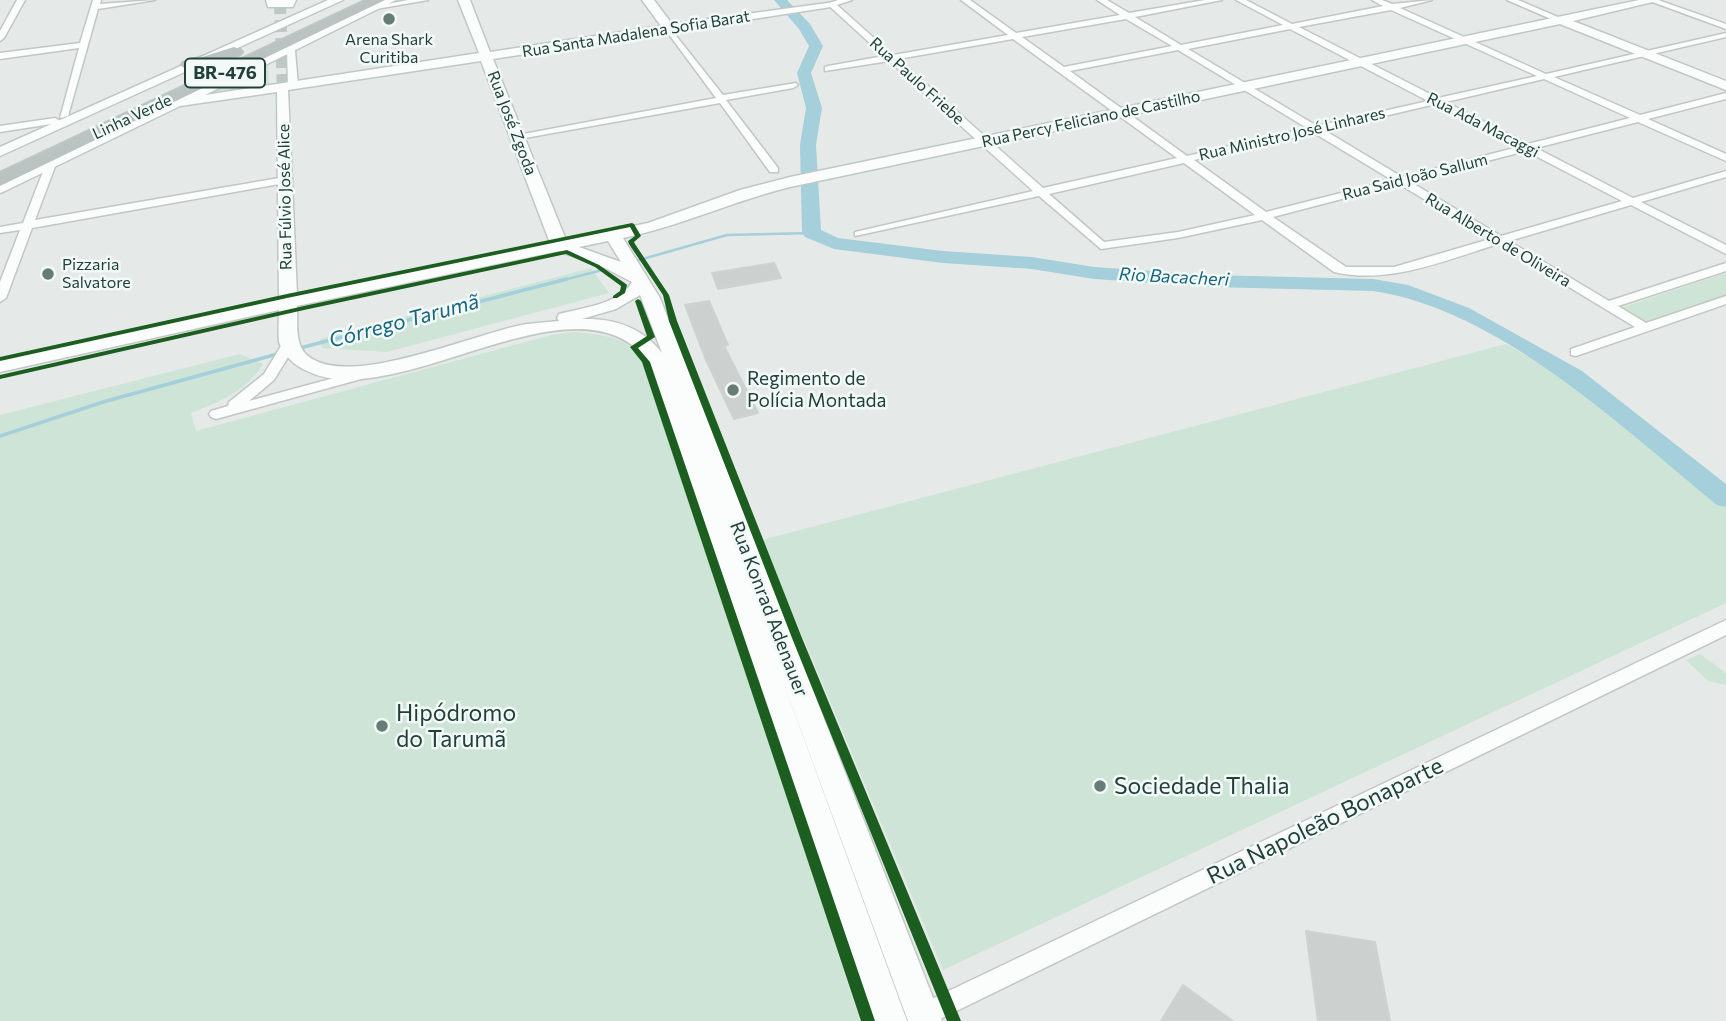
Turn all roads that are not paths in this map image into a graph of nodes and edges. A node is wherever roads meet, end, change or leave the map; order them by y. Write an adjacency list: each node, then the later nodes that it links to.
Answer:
1 (21, 0): 30 (street)
2 (151, 0): 21 (street)
3 (337, 0): 41 (main road)
4 (349, 0): 34 (highway, Linha Verde / BR-476)
5 (390, 0): 20 (main road)
6 (424, 0): 18 (street)
7 (464, 0): 38 (main road, Rua José Zgoda)
8 (648, 0): 27 (main road)
9 (848, 0): 19 (street, Rua Santa Madalena Sofia Barat)
10 (965, 0): 29 (street)
11 (1101, 0): 23 (street, Rua Alberto de Oliveira)
12 (1218, 0): 23 (street)
13 (1240, 0): 25 (street, Rua Ada Macaggi)
14 (1376, 0): 22 (street)
15 (1428, 0): 22 (street)
16 (1511, 0): 24 (street)
17 (1653, 0): 24 (main road, Rua Percy Feliciano de Castilho); 26 (street)
18 (410, 1): 20 (street)
19 (829, 2): 27 (main road, Rua Santa Madalena Sofia Barat); 39 (street, Rua Paulo Friebe)
20 (377, 3): 52 (main road); 61 (highway, Linha Verde / BR-476)
21 (96, 4): 32 (street)
22 (1391, 7): 25 (street); 31 (street)
23 (1127, 16): 29 (street); 33 (street, Rua Alberto de Oliveira)
24 (1561, 20): 31 (main road, Rua Percy Feliciano de Castilho); 36 (main road)
25 (1291, 26): 33 (street); 40 (street, Rua Ada Macaggi)
26 (1726, 27)
27 (669, 29): 38 (main road, Rua Santa Madalena Sofia Barat); 50 (street)
28 (1726, 35): 36 (street, Rua Ministro José Linhares)
29 (1014, 36): 39 (street); 43 (street)
30 (0, 38)
31 (1464, 40): 40 (main road, Rua Percy Feliciano de Castilho); 44 (street)
32 (84, 45): 37 (street); 55 (street)
33 (1180, 48): 43 (street); 46 (street, Rua Alberto de Oliveira)
34 (237, 51): 41 (highway); 66 (highway, Linha Verde / BR-476)
35 (291, 51): 48 (street)
36 (1644, 53): 44 (street, Rua Ministro José Linhares); 47 (main road)
37 (0, 56)
38 (486, 56): 48 (main road, Rua Santa Madalena Sofia Barat); 59 (main road, Rua José Zgoda)
39 (891, 58): 42 (street); 60 (street, Rua Paulo Friebe)
40 (1361, 62): 46 (main road, Rua Percy Feliciano de Castilho); 51 (street, Rua Ada Macaggi)
41 (189, 66): 55 (main road)
42 (828, 69)
43 (1062, 70): 53 (street)
44 (1545, 76): 51 (street, Rua Ministro José Linhares); 54 (street)
45 (793, 85): 50 (street)
46 (1244, 86): 53 (main road, Rua Percy Feliciano de Castilho); 58 (street, Rua Alberto de Oliveira)
47 (1726, 86)
48 (284, 88): 52 (main road, Rua Santa Madalena Sofia Barat); 69 (main road, Rua Fúlvio José Alice)
49 (1726, 96): 54 (street, Rua Said João Sallum)
50 (721, 99): 59 (street); 68 (street)
51 (1437, 101): 58 (street, Rua Ministro José Linhares); 62 (street, Rua Ada Macaggi)
52 (175, 103): 56 (main road)
53 (1121, 112): 60 (main road, Rua Percy Feliciano de Castilho); 65 (street)
54 (1639, 119): 62 (street, Rua Said João Sallum); 64 (street)
55 (58, 122): 57 (street); 63 (main road)
56 (137, 122): 61 (highway); 67 (main road)
57 (0, 129)
58 (1315, 129): 65 (street, Rua Ministro José Linhares); 72 (street, Rua Alberto de Oliveira)
59 (518, 138): 82 (main road, Rua José Zgoda)
60 (984, 141): 74 (street, Rua Paulo Friebe); 80 (main road, Rua Percy Feliciano de Castilho)
61 (72, 145): 71 (highway, Linha Verde / BR-476)
62 (1528, 148): 72 (street, Rua Said João Sallum); 75 (street, Rua Ada Macaggi)
63 (0, 152)
64 (1726, 158)
65 (1185, 159): 74 (street, Rua Ministro José Linhares); 76 (street)
66 (0, 161)
67 (51, 164): 73 (main road); 77 (street)
68 (774, 170)
69 (285, 172): 77 (street); 89 (main road, Rua Fúlvio José Alice)
70 (1726, 174): 75 (street)
71 (0, 180)
72 (1400, 181): 76 (street, Rua Said João Sallum); 81 (street, Rua Alberto de Oliveira)
73 (0, 188)
74 (1041, 192): 79 (street, Rua Ministro José Linhares); 83 (street, Rua Paulo Friebe)
75 (1633, 202): 81 (street); 84 (street, Rua Ada Macaggi)
76 (1264, 216): 81 (street); 83 (street, Rua Said João Sallum)
77 (27, 226): 78 (street); 87 (street)
78 (0, 230)
79 (859, 234)
80 (613, 235): 82 (main road, Rua Percy Feliciano de Castilho); 86 (main road)
81 (1499, 240): 90 (street, Rua Alberto de Oliveira)
82 (560, 246): 86 (main road); 89 (main road, Rua Percy Feliciano de Castilho)
83 (1101, 246)
84 (1726, 250)
85 (1726, 267): 90 (street)
86 (629, 270): 92 (main road); 98 (main road, Rua Konrad Adenauer)
87 (0, 298)
88 (1726, 300): 91 (street)
89 (287, 302): 94 (main road, Rua Fúlvio José Alice); 95 (main road, Rua Percy Feliciano de Castilho)
90 (1607, 306): 91 (street, Rua Alberto de Oliveira)
91 (1645, 328): 93 (street)
92 (517, 333): 96 (main road); 99 (main road, Rua Konrad Adenauer)
93 (1576, 352)
94 (288, 353): 96 (main road); 96 (street)
95 (0, 366)
96 (389, 367)
97 (1726, 627): 98 (street, Rua Napoleão Bonaparte)
98 (924, 1018)
99 (890, 1021)

